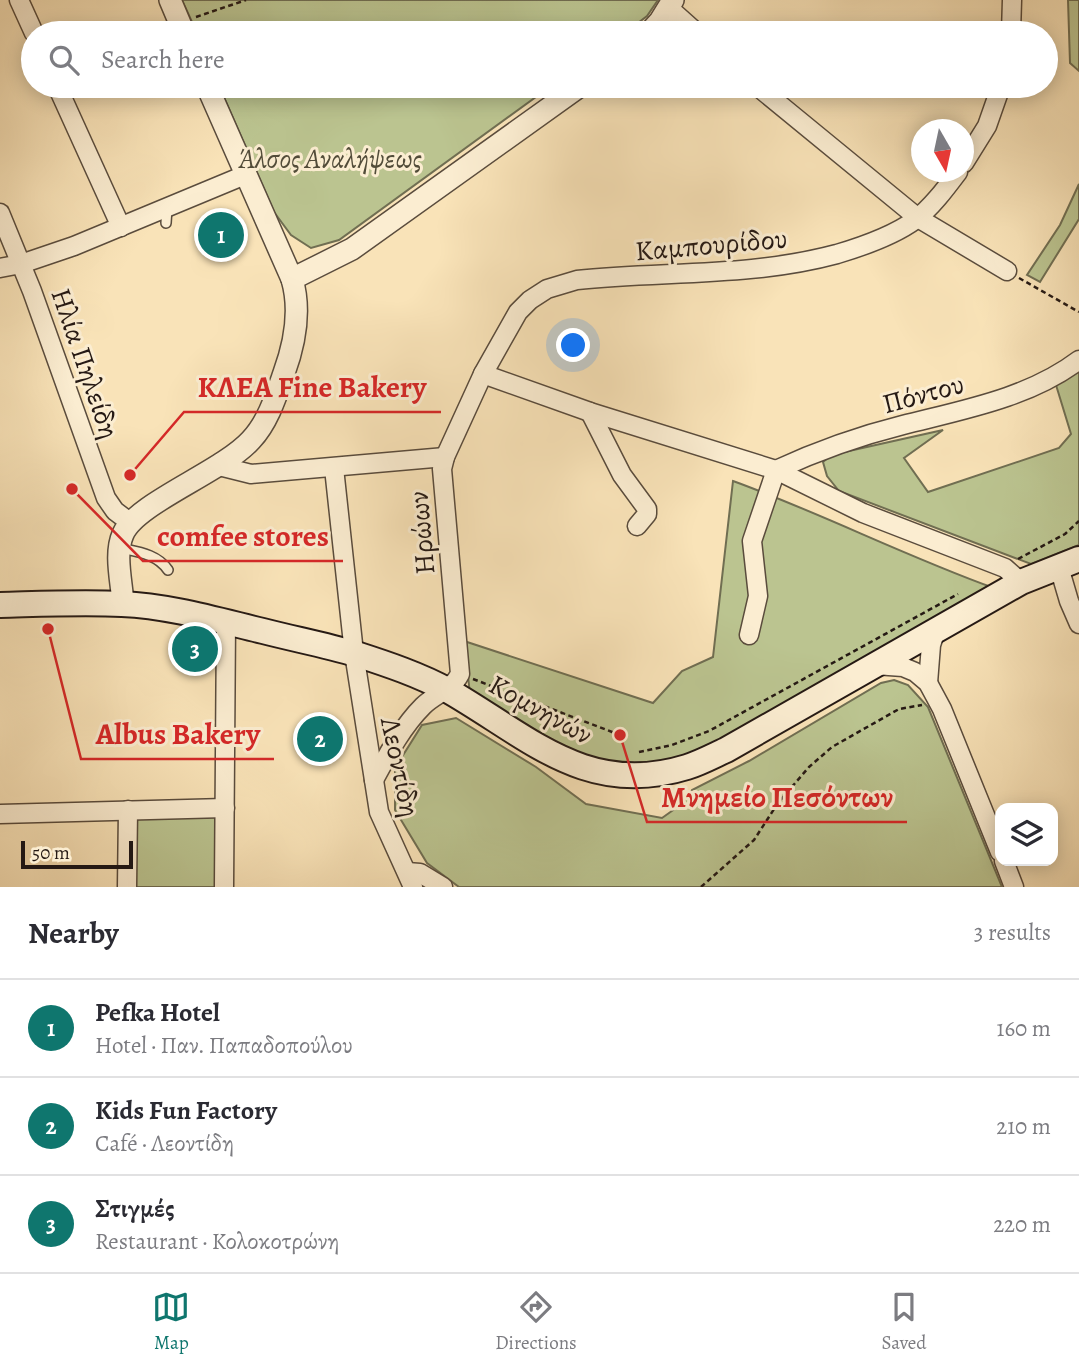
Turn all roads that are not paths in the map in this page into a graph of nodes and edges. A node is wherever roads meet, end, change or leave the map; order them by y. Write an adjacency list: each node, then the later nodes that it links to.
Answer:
1 (19, 0): 5 (street)
2 (170, 0): 6 (street)
3 (1012, 0): 9 (street)
4 (671, 4): 7 (street); 8 (street)
5 (29, 21)
6 (179, 21)
7 (658, 21)
8 (686, 21)
9 (1011, 21)
10 (62, 98): 20 (street)
11 (212, 98): 16 (street)
12 (563, 98): 24 (street)
13 (772, 98): 19 (street)
14 (996, 98): 15 (street)
15 (974, 146)
16 (245, 175): 20 (street); 24 (street)
17 (949, 182): 19 (street, Καμπουρίδου)
18 (0, 214): 21 (street, Ηλία Πηλείδη)
19 (918, 218): 23 (street); 26 (street, Καμπουρίδου)
20 (121, 227): 21 (street)
21 (21, 264): 22 (street); 32 (street, Ηλία Πηλείδη)
22 (0, 268)
23 (1007, 271)
24 (292, 279): 29 (street)
25 (1079, 360): 31 (street, Πόντου)
26 (484, 374): 27 (street); 28 (street, Ηρώων)
27 (590, 412): 31 (street); 33 (street)
28 (445, 457): 30 (street); 46 (street, Ηρώων)
29 (219, 466): 30 (street); 32 (street)
30 (334, 468): 44 (street, Λεοντίδη)
31 (776, 470): 37 (street); 43 (street)
32 (131, 523): 34 (street)
33 (637, 526)
34 (120, 548): 36 (lane); 38 (street)
35 (1069, 563): 37 (main road, Κομνηνών); 41 (street)
36 (168, 570)
37 (1013, 575): 42 (main road, Κομνηνών)
38 (123, 604): 39 (main road, Κομνηνών); 40 (main road, Κομνηνών)
39 (0, 605)
40 (226, 622): 44 (main road, Κομνηνών); 49 (street)
41 (1079, 624)
42 (936, 630): 45 (main road, Κομνηνών); 47 (street)
43 (749, 635)
44 (354, 653): 46 (main road, Κομνηνών); 48 (street, Λεοντίδη)
45 (873, 664): 46 (main road, Κομνηνών); 47 (street)
46 (454, 682): 48 (street)
47 (928, 683): 52 (street)
48 (374, 780): 54 (street, Λεοντίδη)
49 (225, 808): 50 (street); 56 (street)
50 (128, 810): 51 (street); 55 (street)
51 (0, 814)
52 (995, 840)
53 (1006, 866): 58 (street)
54 (410, 879): 57 (street)
55 (127, 887)
56 (224, 887)
57 (443, 887)
58 (1014, 887)

